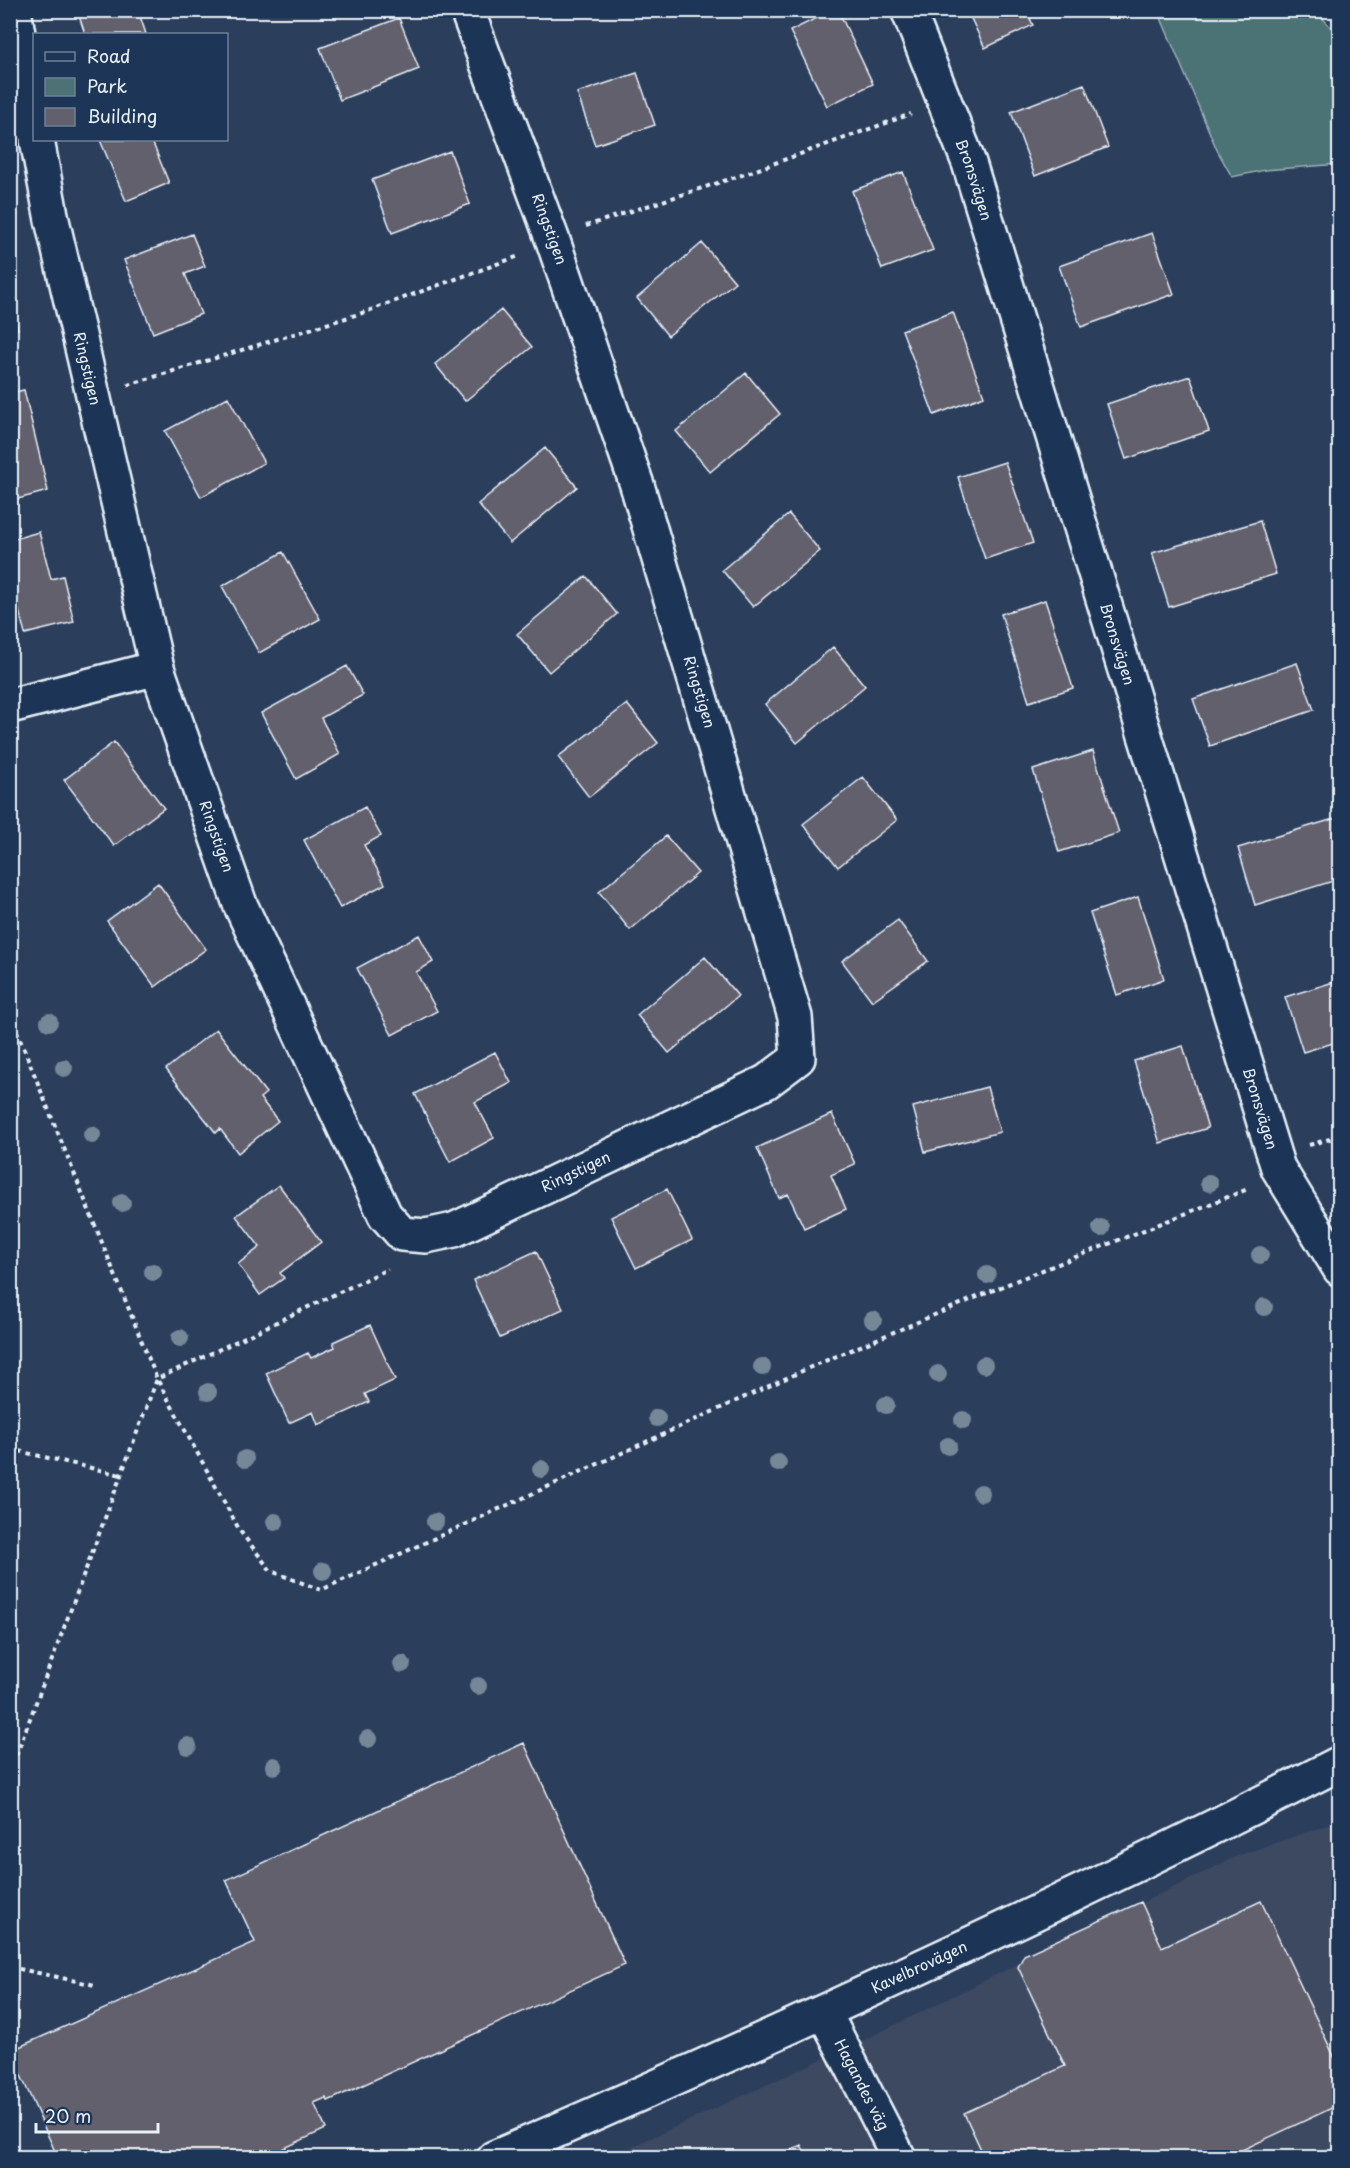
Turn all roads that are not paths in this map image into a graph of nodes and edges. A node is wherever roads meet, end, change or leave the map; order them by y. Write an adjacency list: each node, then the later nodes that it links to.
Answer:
1 (14, 10): 4 (street)
2 (467, 10): 6 (street, Ringstigen)
3 (908, 10): 8 (street, Bronsvägen)
4 (33, 123)
5 (37, 141): 6 (street, Ringstigen)
6 (157, 668): 7 (street)
7 (10, 706)
8 (1340, 1269)
9 (1340, 1762): 10 (street, Kavelbrovägen)
10 (824, 2012): 11 (street, Kavelbrovägen); 12 (street, Hagandes väg)
11 (494, 2157)
12 (899, 2157)

